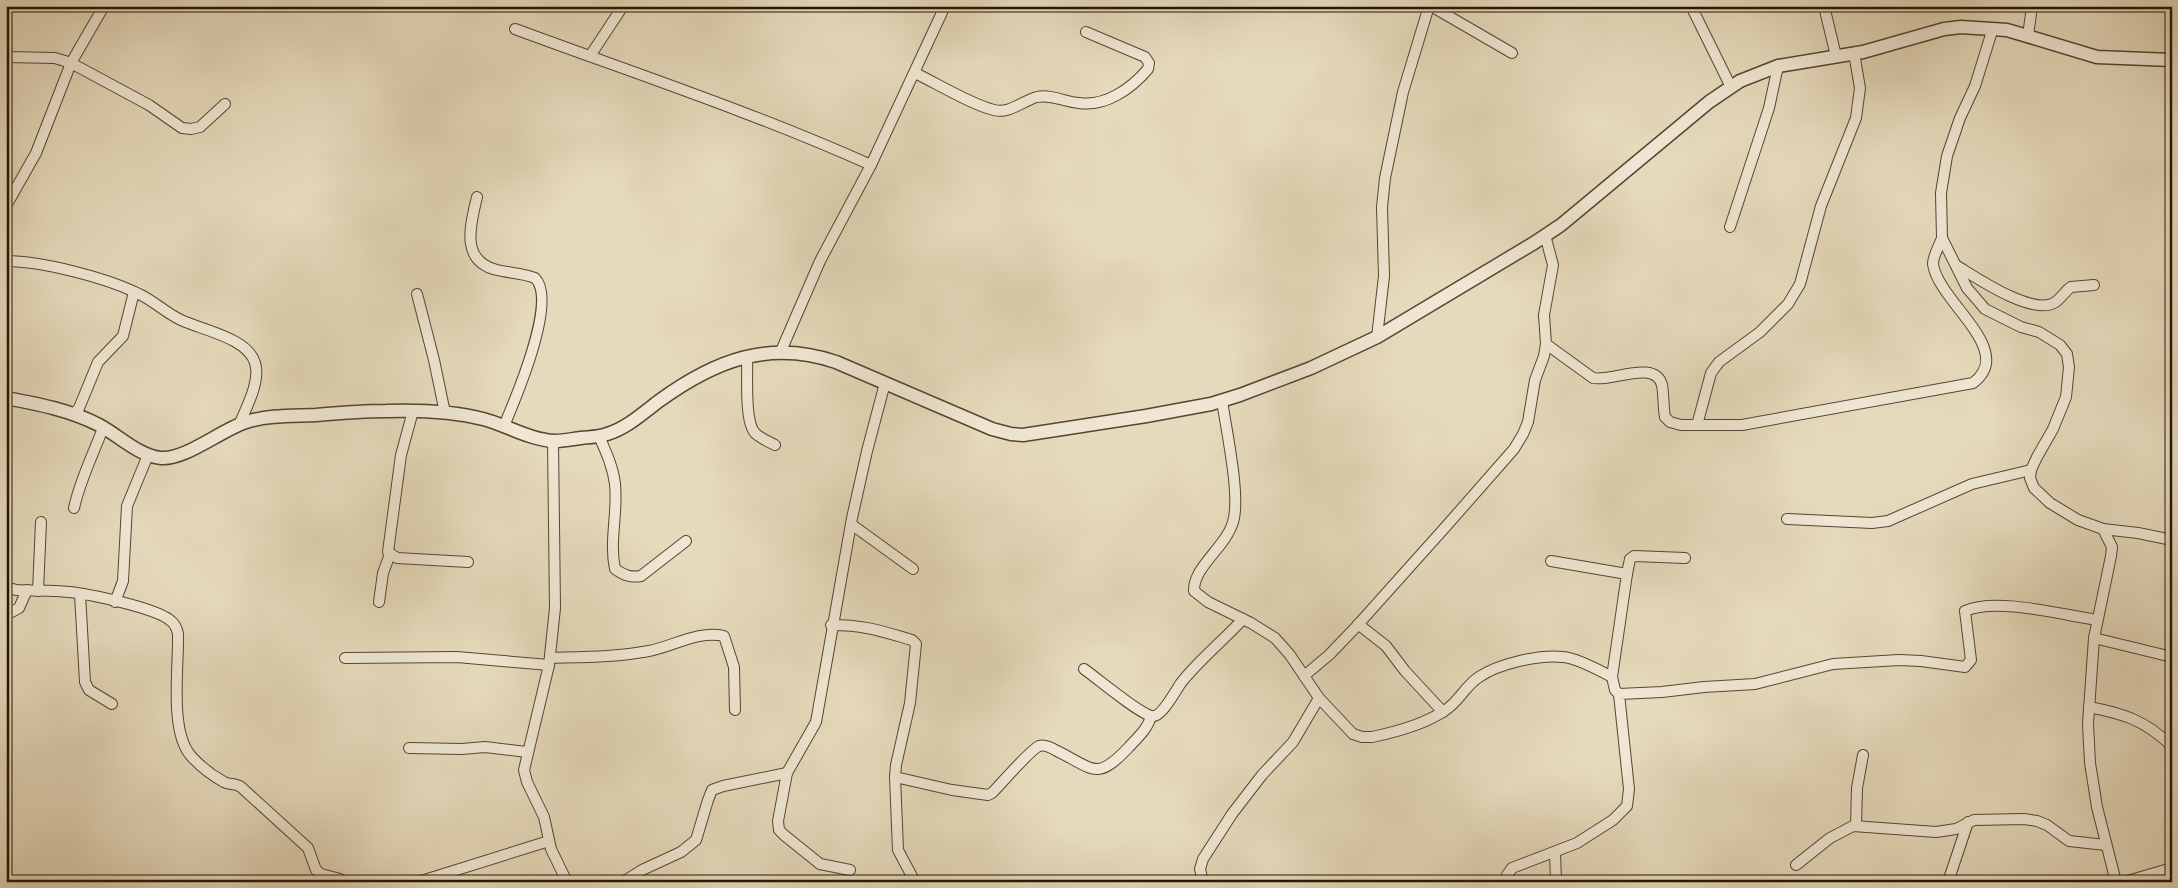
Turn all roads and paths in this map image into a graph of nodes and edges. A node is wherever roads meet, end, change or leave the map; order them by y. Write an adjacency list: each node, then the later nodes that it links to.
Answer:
1 (104, 6): 18 (street)
2 (624, 6): 14 (street)
3 (945, 6): 20 (street)
4 (1430, 6): 12 (street); 34 (street)
5 (1691, 6): 21 (street)
6 (1824, 6): 15 (street)
7 (2032, 6): 11 (street)
8 (1993, 28): 11 (street); 13 (street); 28 (street)
9 (515, 29): 14 (street)
10 (1086, 32): 20 (street)
11 (2028, 36): 17 (street)
12 (1512, 53)
13 (1854, 53): 15 (street); 45 (street)
14 (590, 56): 23 (street)
15 (1836, 56): 19 (street)
16 (6, 57): 18 (street)
17 (2172, 60)
18 (71, 63): 22 (street); 25 (street)
19 (1778, 66): 21 (street); 26 (street)
20 (915, 72): 23 (street)
21 (1731, 87): 27 (street)
22 (225, 104)
23 (871, 165): 36 (street)
24 (477, 197): 46 (street)
25 (6, 206)
26 (1730, 227)
27 (1546, 235): 34 (street); 35 (street)
28 (1942, 238): 30 (street); 45 (street)
29 (6, 260): 32 (street)
30 (1956, 265): 31 (street); 52 (street)
31 (2094, 285)
32 (134, 292): 43 (street); 44 (street)
33 (417, 294): 42 (street)
34 (1377, 337): 40 (street)
35 (1546, 344): 45 (street); 75 (street)
36 (781, 351): 37 (street); 38 (street)
37 (748, 356): 48 (street); 50 (street)
38 (885, 383): 40 (street); 56 (street)
39 (6, 398): 43 (street)
40 (1222, 400): 73 (street)
41 (408, 411): 42 (street); 44 (street); 60 (street)
42 (444, 413): 46 (street)
43 (74, 414): 47 (street)
44 (239, 425): 51 (street)
45 (1697, 425)
46 (504, 426): 49 (street)
47 (103, 428): 51 (street); 53 (street)
48 (599, 436): 49 (street); 59 (street)
49 (553, 441): 80 (street)
50 (775, 445)
51 (148, 455): 70 (street)
52 (2031, 470): 54 (street); 57 (street)
53 (74, 508)
54 (1787, 519)
55 (41, 522): 68 (street)
56 (851, 524): 64 (street); 76 (street)
57 (2103, 529): 58 (street); 74 (street)
58 (2172, 540)
59 (686, 541)
60 (390, 554): 63 (street); 71 (street)
61 (1685, 558): 65 (street)
62 (1551, 561): 65 (street)
63 (468, 562)
64 (913, 569)
65 (1626, 574): 83 (street)
66 (6, 587): 67 (street)
67 (27, 590): 68 (street); 72 (street)
68 (38, 591): 69 (street)
69 (80, 594): 70 (street); 86 (street)
70 (116, 602): 105 (street)
71 (379, 602)
72 (6, 615)
73 (1243, 619): 82 (street); 90 (street)
74 (2097, 620): 77 (street); 84 (street)
75 (1358, 624): 82 (street); 89 (street)
76 (831, 625): 95 (street); 96 (street)
77 (2094, 638): 78 (street); 87 (street)
78 (2172, 657)
79 (345, 658): 80 (street)
80 (549, 662): 88 (street); 93 (street)
81 (1084, 670): 90 (street)
82 (1304, 676): 85 (street)
83 (1612, 677): 84 (street); 89 (street)
84 (1619, 694): 101 (street)
85 (1319, 698): 89 (street); 110 (street)
86 (112, 704)
87 (2089, 707): 91 (street); 100 (street)
88 (735, 710)
89 (1443, 712)
90 (1151, 716): 96 (street)
91 (2172, 746)
92 (409, 748): 93 (street)
93 (527, 752): 99 (street)
94 (1863, 755): 98 (street)
95 (786, 773): 104 (street); 109 (street)
96 (895, 777): 106 (street)
97 (1968, 822): 98 (street); 100 (street); 113 (street)
98 (1856, 826): 102 (street)
99 (549, 841): 107 (street); 108 (street)
100 (2106, 845): 114 (street)
101 (1555, 852): 111 (street); 112 (street)
102 (1796, 864)
103 (2172, 868): 115 (street)
104 (850, 870)
105 (340, 879)
106 (918, 881)
107 (418, 882)
108 (566, 882)
109 (623, 882)
110 (1203, 882)
111 (1510, 882)
112 (1556, 882)
113 (1948, 882)
114 (2116, 882)
115 (2124, 882)

